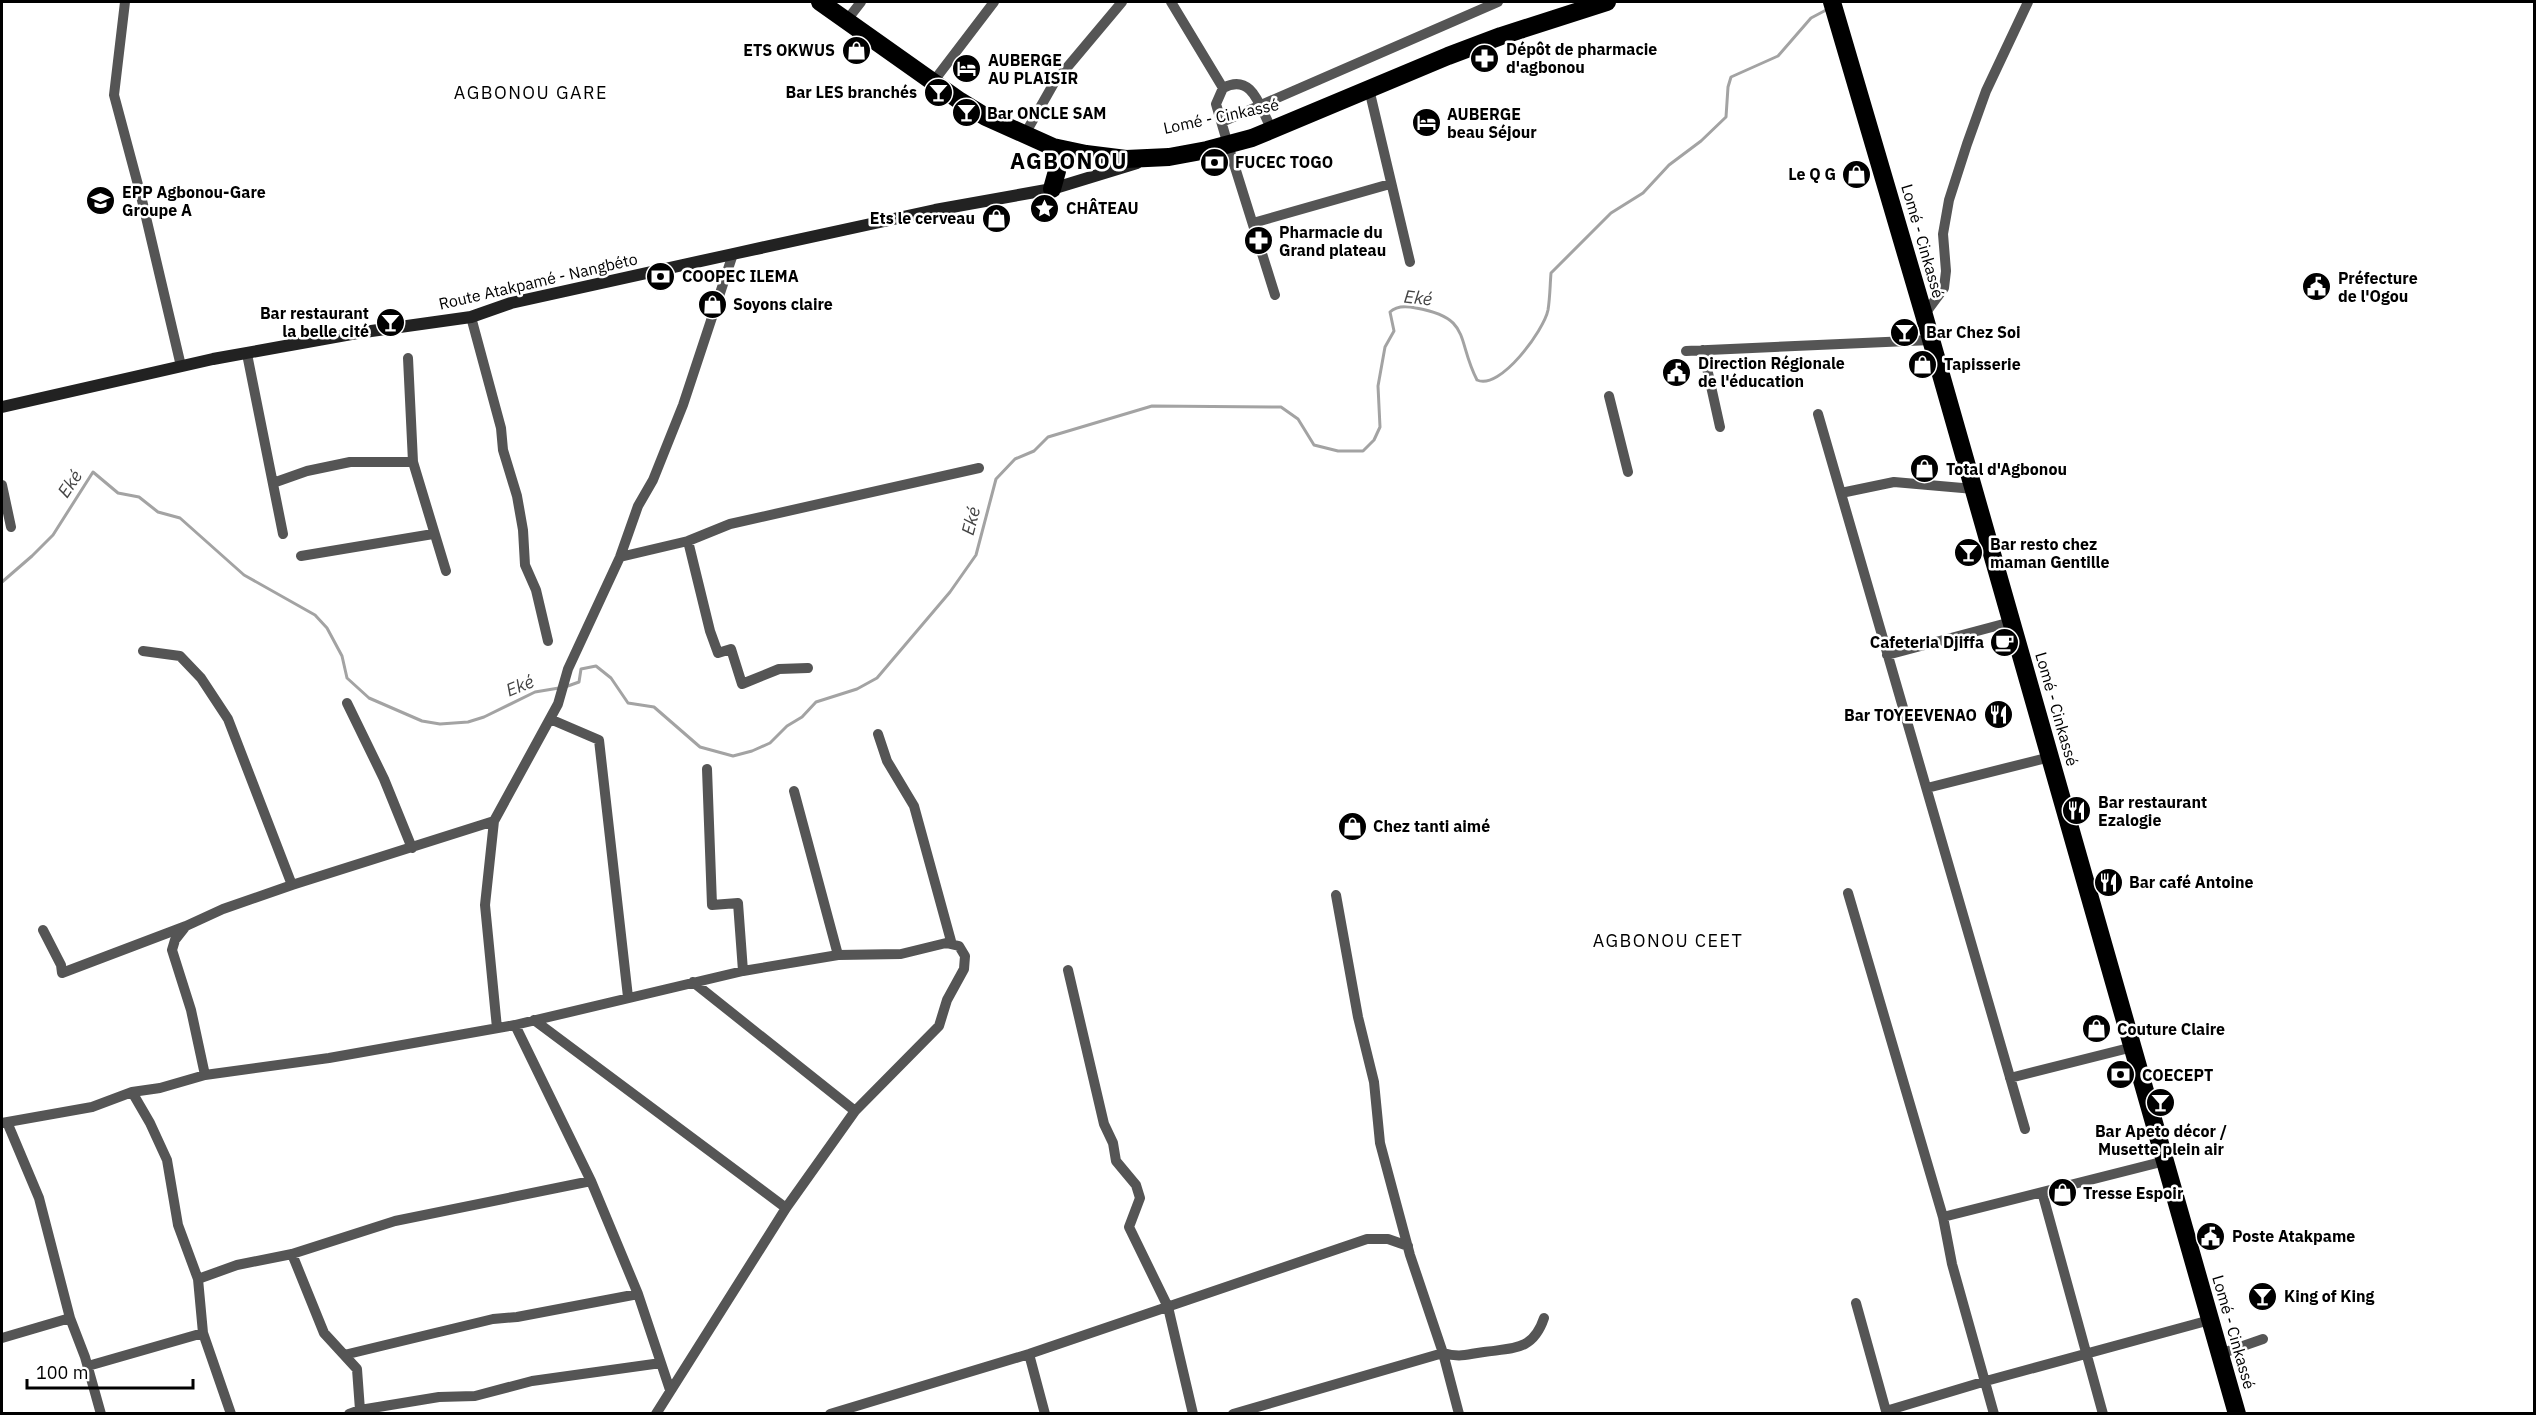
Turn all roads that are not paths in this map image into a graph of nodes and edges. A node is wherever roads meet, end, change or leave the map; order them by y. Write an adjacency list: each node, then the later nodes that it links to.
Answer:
1 (125, 2): 35 (street)
2 (820, 2): 11 (highway, Lomé - Cinkassé)
3 (861, 2): 11 (street)
4 (994, 2): 12 (street)
5 (1122, 2): 19 (street)
6 (1171, 2): 13 (street)
7 (1498, 2): 15 (street)
8 (1607, 2): 14 (highway)
9 (2028, 2): 28 (street)
10 (1834, 9): 28 (highway, Lomé - Cinkassé)
11 (847, 20): 12 (highway, Lomé - Cinkassé)
12 (933, 82): 19 (highway, Lomé - Cinkassé)
13 (1223, 88): 15 (street); 18 (street)
14 (1369, 89): 16 (highway); 22 (street)
15 (1260, 105): 17 (street); 18 (street)
16 (1293, 120): 17 (highway, Lomé - Cinkassé); 18 (highway, Lomé - Cinkassé)
17 (1269, 124): 18 (highway, Lomé - Cinkassé)
18 (1225, 135): 19 (highway, Lomé - Cinkassé); 21 (highway, Lomé - Cinkassé); 24 (street)
19 (1030, 137): 20 (highway, Lomé - Cinkassé)
20 (1053, 147): 21 (highway, Lomé - Cinkassé); 23 (highway)
21 (1150, 159): 23 (main road, Route Atakpamé - Nangbéto)
22 (1390, 184): 24 (street); 26 (street)
23 (1052, 189): 25 (main road, Route Atakpamé - Nangbéto)
24 (1253, 223): 27 (street)
25 (733, 254): 29 (main road, Route Atakpamé - Nangbéto); 52 (street)
26 (1410, 262)
27 (1275, 295)
28 (1924, 315): 30 (highway, Lomé - Cinkassé)
29 (471, 317): 33 (main road, Route Atakpamé - Nangbéto); 55 (street)
30 (1931, 340): 31 (street); 45 (highway, Lomé - Cinkassé)
31 (1703, 350): 32 (street); 39 (street)
32 (1686, 351)
33 (247, 354): 35 (main road, Route Atakpamé - Nangbéto); 43 (street)
34 (408, 358): 40 (street)
35 (181, 366): 37 (main road, Route Atakpamé - Nangbéto)
36 (1609, 396): 42 (street)
37 (2, 408)
38 (1818, 414): 46 (street)
39 (1720, 427)
40 (413, 462): 43 (street); 49 (street)
41 (979, 468): 50 (street)
42 (1628, 472)
43 (273, 483): 48 (street)
44 (2, 485): 47 (street)
45 (1974, 489): 46 (street); 54 (highway, Lomé - Cinkassé)
46 (1841, 493): 57 (street)
47 (11, 527)
48 (283, 534)
49 (433, 534): 51 (street); 53 (street)
50 (688, 541): 52 (street); 58 (street)
51 (301, 556)
52 (620, 557): 60 (street)
53 (446, 572)
54 (2011, 622): 57 (street); 62 (highway, Lomé - Cinkassé)
55 (548, 641)
56 (143, 651): 68 (street)
57 (1887, 655): 64 (street)
58 (808, 668)
59 (348, 704): 67 (street)
60 (550, 719): 66 (street); 78 (street)
61 (878, 734): 73 (street)
62 (2050, 757): 64 (street); 82 (highway, Lomé - Cinkassé)
63 (707, 769): 76 (street)
64 (1927, 788): 84 (street)
65 (794, 790): 74 (street)
66 (494, 821): 67 (street); 81 (street)
67 (412, 848): 68 (street)
68 (292, 885): 71 (street)
69 (1848, 893): 93 (street)
70 (1336, 895): 94 (street)
71 (186, 926): 72 (street); 83 (street)
72 (43, 930)
73 (951, 941)
74 (837, 955): 76 (street); 86 (street)
75 (1068, 970): 99 (street)
76 (743, 971): 77 (street)
77 (693, 982): 78 (street); 86 (street)
78 (628, 997): 79 (street)
79 (534, 1020): 80 (street); 92 (street)
80 (514, 1025): 81 (street); 90 (street)
81 (497, 1028): 83 (street)
82 (2133, 1047): 84 (street); 89 (highway, Lomé - Cinkassé)
83 (205, 1075): 85 (street)
84 (2010, 1078): 88 (street)
85 (132, 1092): 87 (street); 96 (street)
86 (855, 1111): 92 (street)
87 (4, 1123): 100 (street)
88 (2025, 1130)
89 (2165, 1161): 91 (street); 102 (highway, Lomé - Cinkassé)
90 (591, 1181): 95 (street); 97 (street)
91 (2042, 1192): 93 (street); 107 (street)
92 (786, 1208): 114 (street)
93 (1943, 1217): 113 (street)
94 (1408, 1246): 99 (street); 106 (street)
95 (292, 1254): 96 (street); 110 (street)
96 (198, 1279): 103 (street)
97 (638, 1294): 110 (street); 111 (street)
98 (1856, 1303): 113 (street)
99 (1168, 1307): 108 (street); 121 (street)
100 (70, 1318): 104 (street); 112 (street)
101 (1544, 1318): 106 (street)
102 (2210, 1320): 107 (street); 109 (highway, Lomé - Cinkassé)
103 (203, 1333): 112 (street); 117 (street)
104 (2, 1338)
105 (2263, 1339): 109 (street)
106 (1443, 1353): 122 (street); 123 (street)
107 (2085, 1353): 113 (street); 125 (street)
108 (1029, 1354): 119 (street); 120 (street)
109 (2220, 1354): 126 (highway, Lomé - Cinkassé)
110 (344, 1355): 115 (street)
111 (661, 1363): 114 (street); 115 (street)
112 (88, 1366): 116 (street)
113 (1986, 1381): 124 (street)
114 (670, 1390): 118 (street)
115 (355, 1412)
116 (100, 1413)
117 (231, 1413)
118 (657, 1413)
119 (830, 1413)
120 (1045, 1413)
121 (1193, 1413)
122 (1233, 1413)
123 (1459, 1413)
124 (1994, 1413)
125 (2103, 1413)
126 (2237, 1413)

